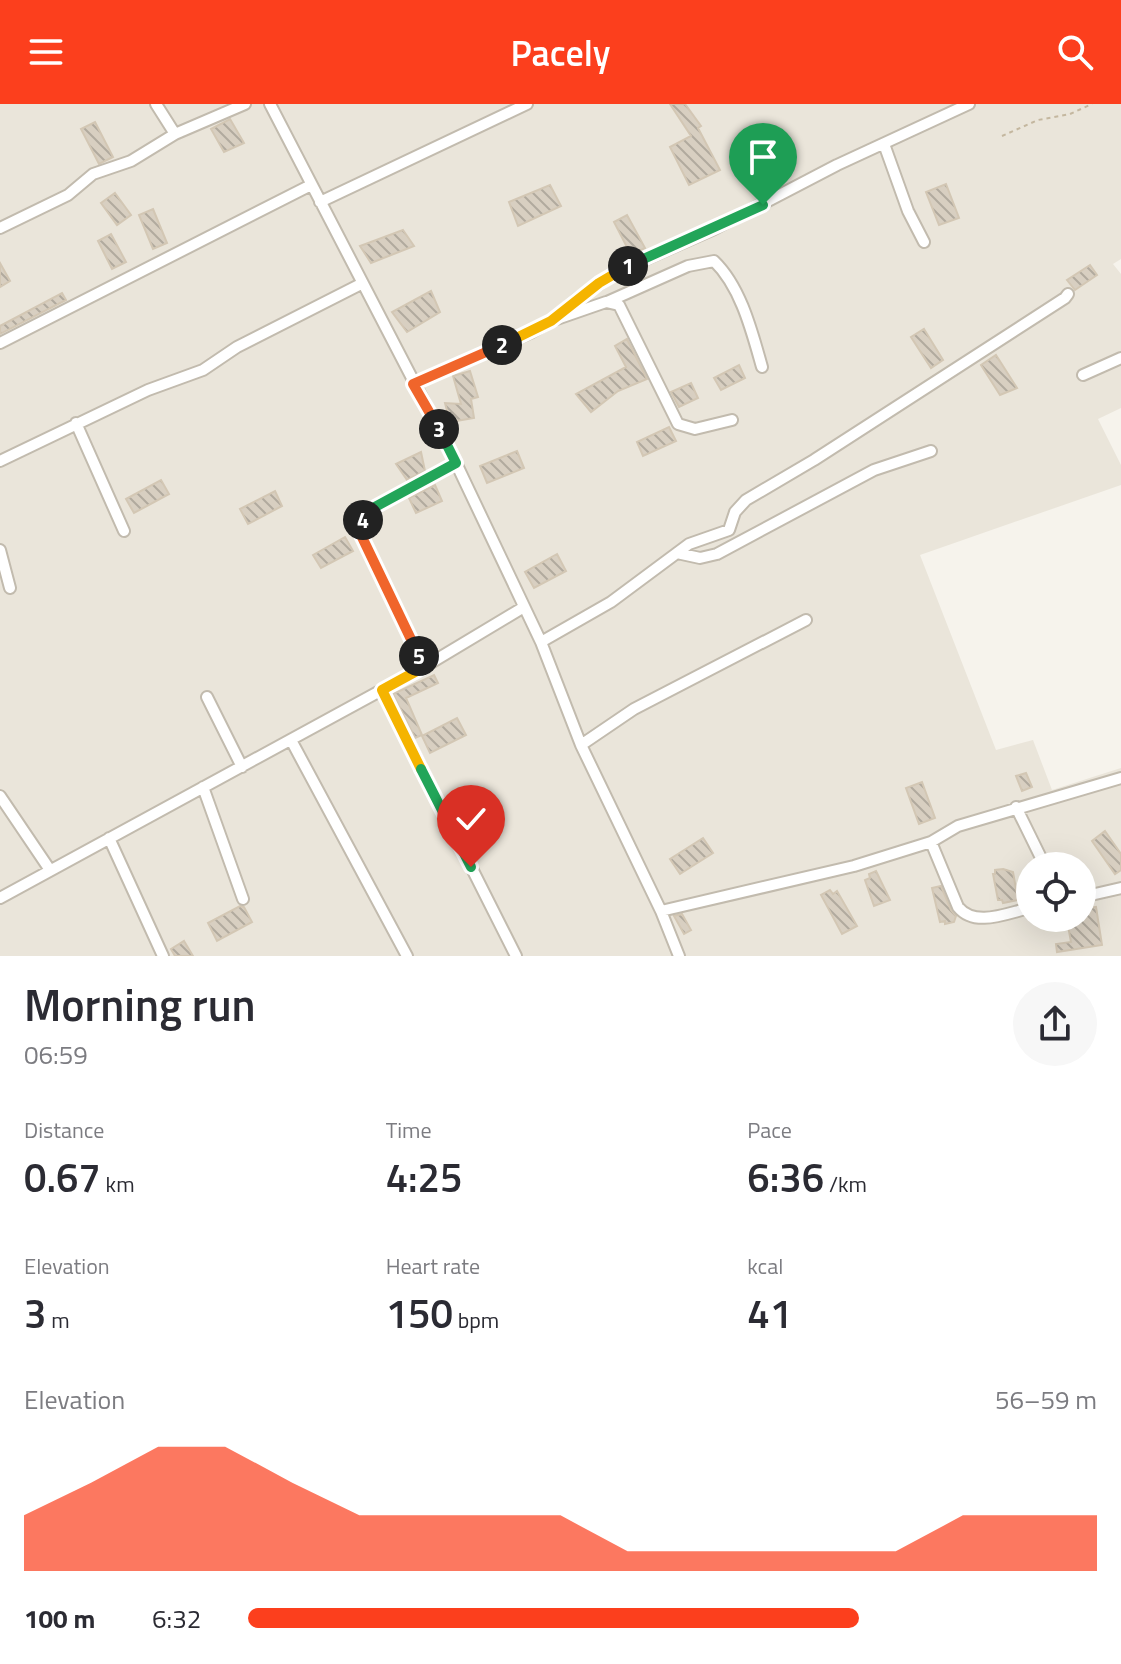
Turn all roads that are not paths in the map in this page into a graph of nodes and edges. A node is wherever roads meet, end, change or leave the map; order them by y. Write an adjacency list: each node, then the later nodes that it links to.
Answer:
1 (156, 104): 6 (street)
2 (245, 104): 6 (street)
3 (527, 104): 9 (street)
4 (969, 104): 7 (street)
5 (274, 105): 8 (street)
6 (175, 134): 10 (street)
7 (884, 144): 11 (street); 15 (street)
8 (311, 185): 9 (street); 16 (street)
9 (320, 202): 12 (street)
10 (0, 228)
11 (924, 242)
12 (361, 284): 20 (street); 22 (street)
13 (1068, 294): 28 (street)
14 (606, 302): 15 (street); 18 (street); 21 (street)
15 (551, 321): 20 (street)
16 (0, 343)
17 (1121, 358): 19 (street)
18 (762, 367)
19 (1083, 375)
20 (413, 384): 25 (street)
21 (732, 420)
22 (76, 423): 24 (street); 26 (street)
23 (931, 451): 28 (street)
24 (0, 461)
25 (456, 463): 30 (street); 33 (street)
26 (124, 531)
27 (0, 550): 29 (street)
28 (677, 553): 32 (street)
29 (10, 588)
30 (524, 607): 32 (street); 33 (street)
31 (806, 620): 37 (street)
32 (541, 642): 37 (street)
33 (424, 667): 34 (street)
34 (382, 690): 36 (street); 56 (street)
35 (207, 697): 38 (street)
36 (291, 740): 38 (street); 55 (street)
37 (581, 745): 51 (street)
38 (242, 767): 40 (street)
39 (1121, 778): 42 (street)
40 (203, 787): 43 (street); 50 (street)
41 (0, 796): 46 (street)
42 (1016, 807): 44 (street); 45 (street)
43 (109, 838): 46 (street); 54 (street)
44 (931, 842): 51 (street); 52 (street)
45 (1038, 852)
46 (50, 870): 49 (street)
47 (1121, 888): 48 (street)
48 (1096, 894)
49 (0, 898)
50 (243, 899)
51 (661, 911): 53 (street)
52 (1016, 911)
53 (676, 955)
54 (163, 956)
55 (407, 956)
56 (516, 956)

